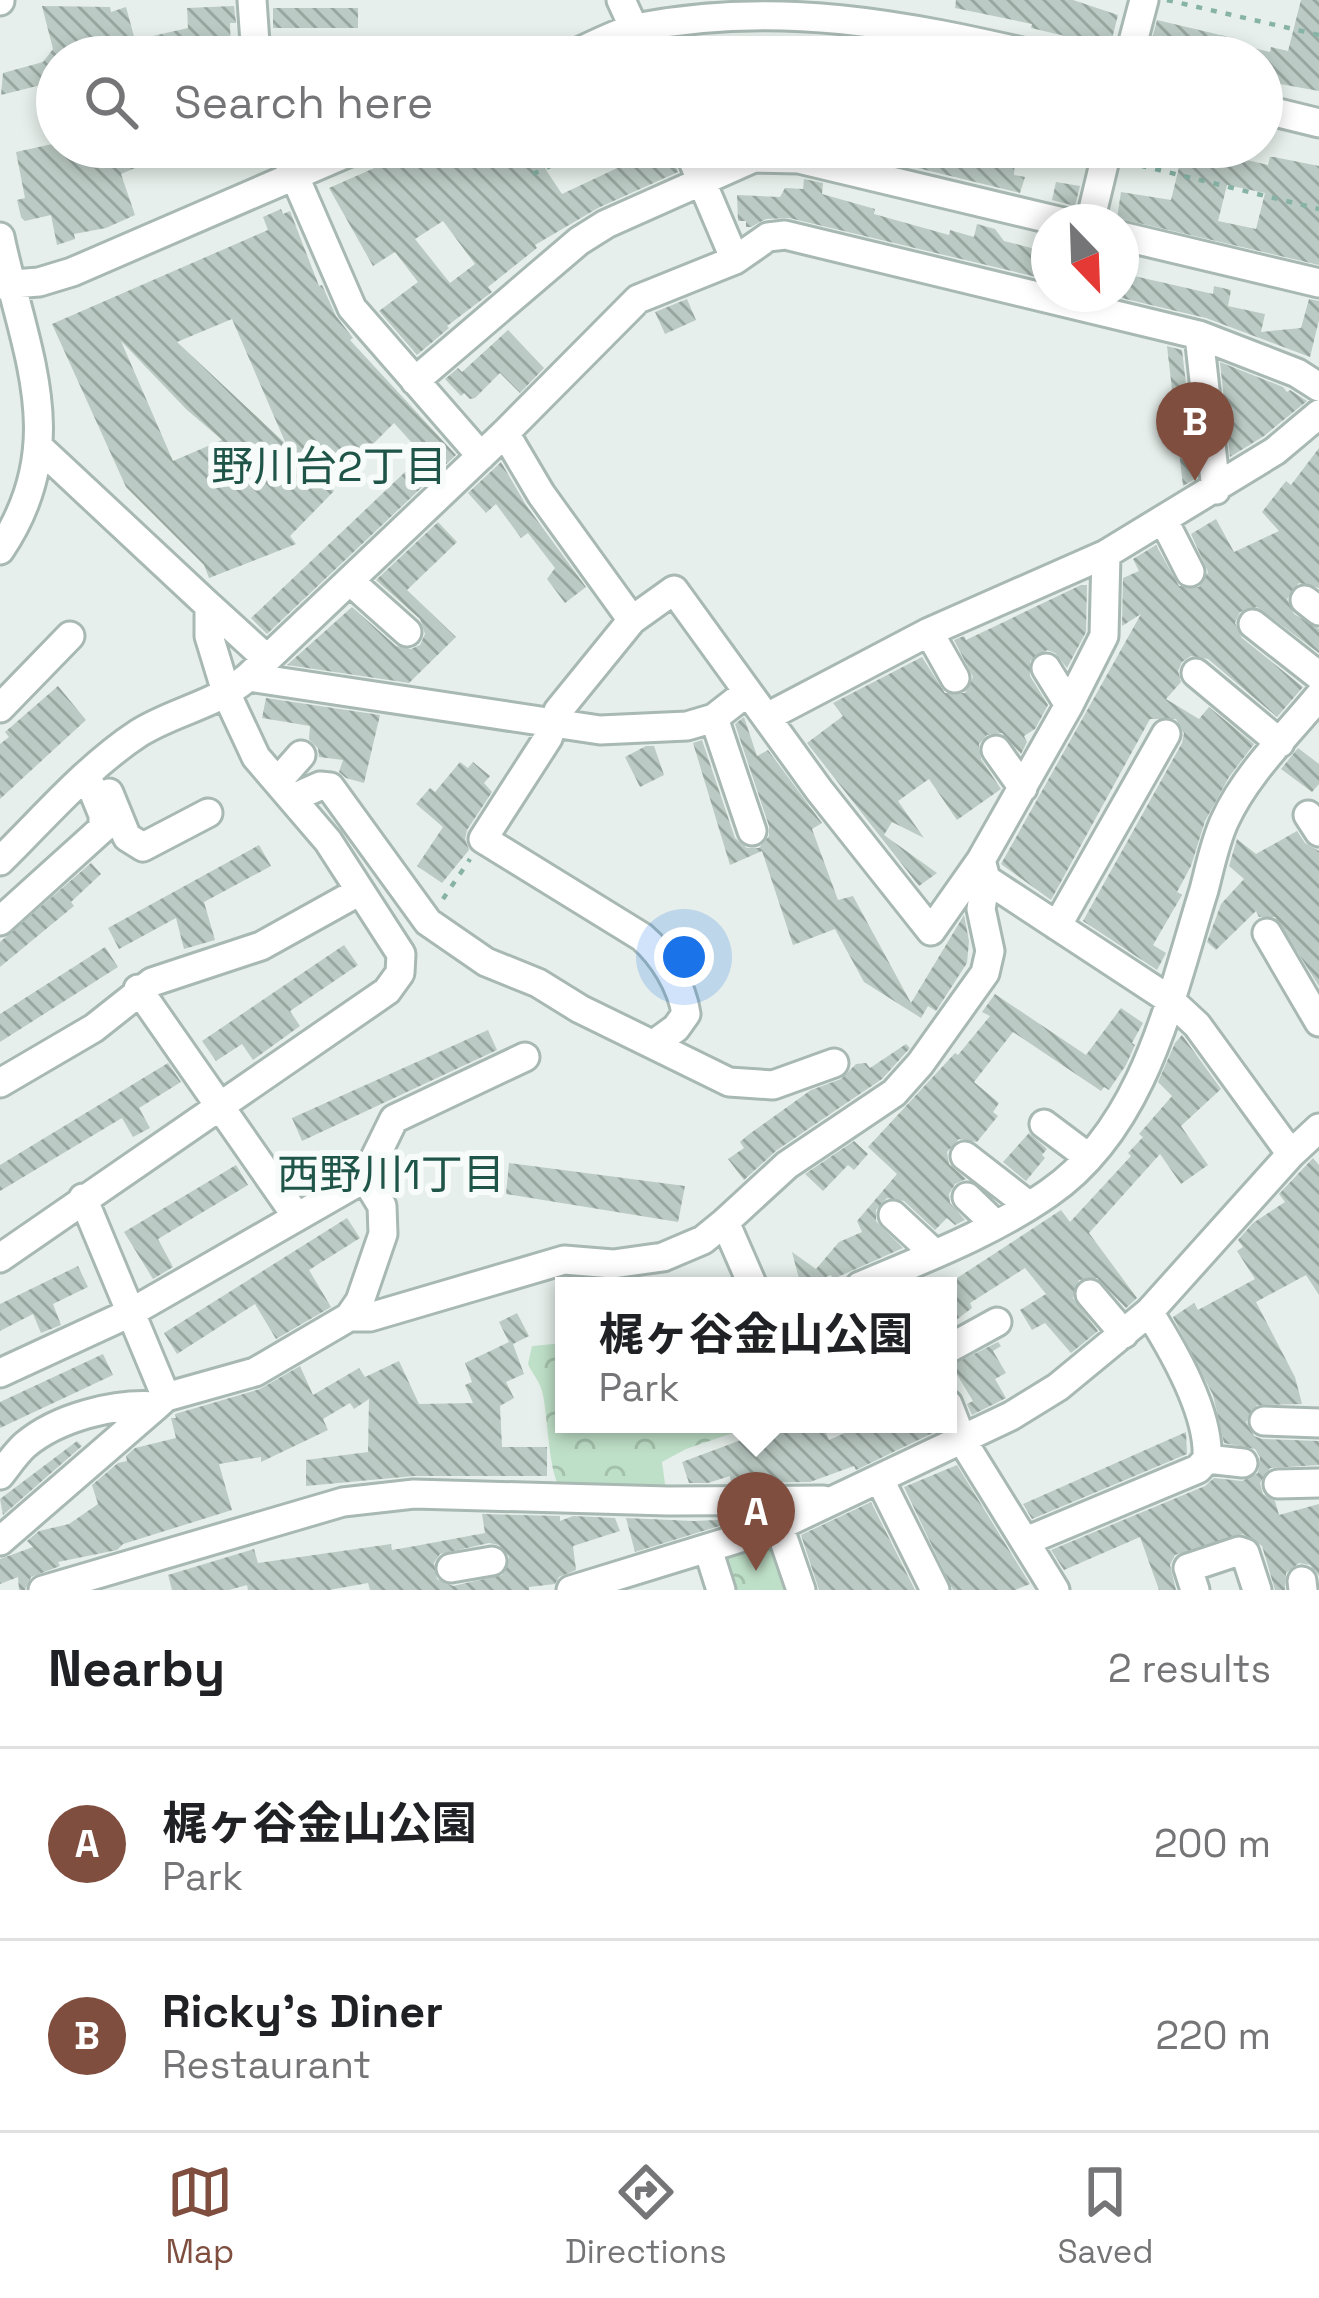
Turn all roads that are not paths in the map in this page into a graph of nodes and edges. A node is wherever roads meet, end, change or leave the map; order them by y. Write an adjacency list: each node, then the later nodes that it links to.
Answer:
1 (253, 0): 5 (street)
2 (621, 0): 4 (street)
3 (1144, 0): 9 (street)
4 (634, 28): 6 (street); 7 (street); 8 (street)
5 (255, 36)
6 (616, 36)
7 (638, 36)
8 (952, 36)
9 (1135, 36)
10 (1283, 114): 11 (street)
11 (1319, 123)
12 (291, 168): 18 (street)
13 (312, 168): 18 (street)
14 (697, 168): 19 (street)
15 (730, 168): 19 (street)
16 (838, 168): 21 (street)
17 (1103, 168): 20 (street)
18 (294, 176): 26 (street); 30 (street)
19 (702, 180): 24 (street); 30 (street)
20 (1094, 204)
21 (1031, 214)
22 (0, 237): 26 (street)
23 (1139, 240): 25 (street)
24 (734, 260): 27 (street); 33 (street)
25 (1319, 283)
26 (5, 285): 34 (street)
27 (1031, 289)
28 (1120, 312): 29 (street)
29 (1198, 335): 31 (street); 36 (street)
30 (415, 381): 35 (street)
31 (1319, 387)
32 (1319, 414): 36 (street)
33 (505, 433): 35 (street); 43 (street)
34 (41, 449): 38 (street); 42 (street)
35 (481, 456): 41 (street)
36 (1216, 490): 37 (street)
37 (1164, 521): 39 (street); 40 (street)
38 (0, 550)
39 (1106, 554): 46 (street); 55 (street)
40 (1190, 572)
41 (351, 582): 45 (street); 51 (street)
42 (209, 606): 51 (street); 51 (street)
43 (632, 620): 53 (street); 59 (street)
44 (1253, 624): 50 (street)
45 (407, 632)
46 (928, 632): 52 (street); 57 (street)
47 (70, 636): 56 (street)
48 (1046, 668): 55 (street)
49 (1196, 673): 60 (street)
50 (1319, 676)
51 (247, 677): 59 (street); 64 (street); 66 (street)
52 (956, 678)
53 (746, 693): 57 (street); 58 (street)
54 (1319, 696): 60 (street)
55 (1070, 705): 65 (street)
56 (0, 708)
57 (767, 717): 72 (street)
58 (714, 718): 59 (street); 69 (street)
59 (555, 724): 80 (street)
60 (1280, 742): 78 (street)
61 (1152, 743): 75 (street)
62 (996, 751): 65 (street)
63 (301, 755): 66 (street)
64 (93, 771): 68 (street); 71 (street); 74 (street)
65 (1023, 788): 72 (street)
66 (285, 790): 73 (street); 80 (street)
67 (44, 795): 70 (street)
68 (208, 813)
69 (752, 831)
70 (0, 837)
71 (0, 861)
72 (983, 870): 75 (street); 83 (street)
73 (360, 891): 77 (street); 86 (street)
74 (0, 921)
75 (1057, 926): 78 (street)
76 (1268, 933): 79 (street)
77 (138, 989): 84 (street); 86 (street)
78 (1170, 1000): 88 (street); 90 (street)
79 (1319, 1022)
80 (654, 1044): 82 (street)
81 (525, 1057): 91 (street)
82 (834, 1063)
83 (920, 1064): 85 (street); 97 (street)
84 (0, 1083)
85 (943, 1083)
86 (219, 1104): 93 (street); 96 (street)
87 (1044, 1124): 90 (street)
88 (1310, 1141): 104 (street)
89 (965, 1156): 94 (street)
90 (1088, 1157): 94 (street)
91 (365, 1178): 96 (street); 106 (street)
92 (967, 1197): 98 (street)
93 (83, 1198): 100 (street); 105 (street)
94 (1028, 1205): 98 (street)
95 (893, 1215): 99 (street)
96 (297, 1217): 105 (street)
97 (725, 1222): 101 (street); 106 (street)
98 (994, 1223): 99 (street)
99 (935, 1253): 102 (street)
100 (0, 1258)
101 (749, 1277)
102 (880, 1277)
103 (1090, 1294): 108 (street)
104 (1148, 1312): 108 (street); 116 (street)
105 (130, 1313): 110 (street); 111 (street)
106 (349, 1317): 111 (street)
107 (997, 1322): 109 (street)
108 (1124, 1334): 115 (street)
109 (957, 1344)
110 (0, 1373)
111 (161, 1402): 118 (street); 125 (street)
112 (1264, 1421): 113 (street)
113 (1319, 1423)
114 (957, 1428): 115 (street)
115 (962, 1440): 119 (street); 124 (street)
116 (1208, 1459): 117 (street); 124 (street)
117 (1243, 1463)
118 (0, 1475)
119 (880, 1480): 122 (street); 132 (street)
120 (1319, 1483): 121 (street)
121 (1278, 1484)
122 (836, 1500): 123 (street); 129 (street)
123 (779, 1526): 126 (street); 131 (street)
124 (1026, 1540): 133 (street)
125 (0, 1541)
126 (708, 1549): 128 (street); 130 (street)
127 (1189, 1568): 134 (street)
128 (577, 1589)
129 (43, 1590)
130 (721, 1590)
131 (801, 1590)
132 (934, 1590)
133 (1054, 1590)
134 (1257, 1590)

